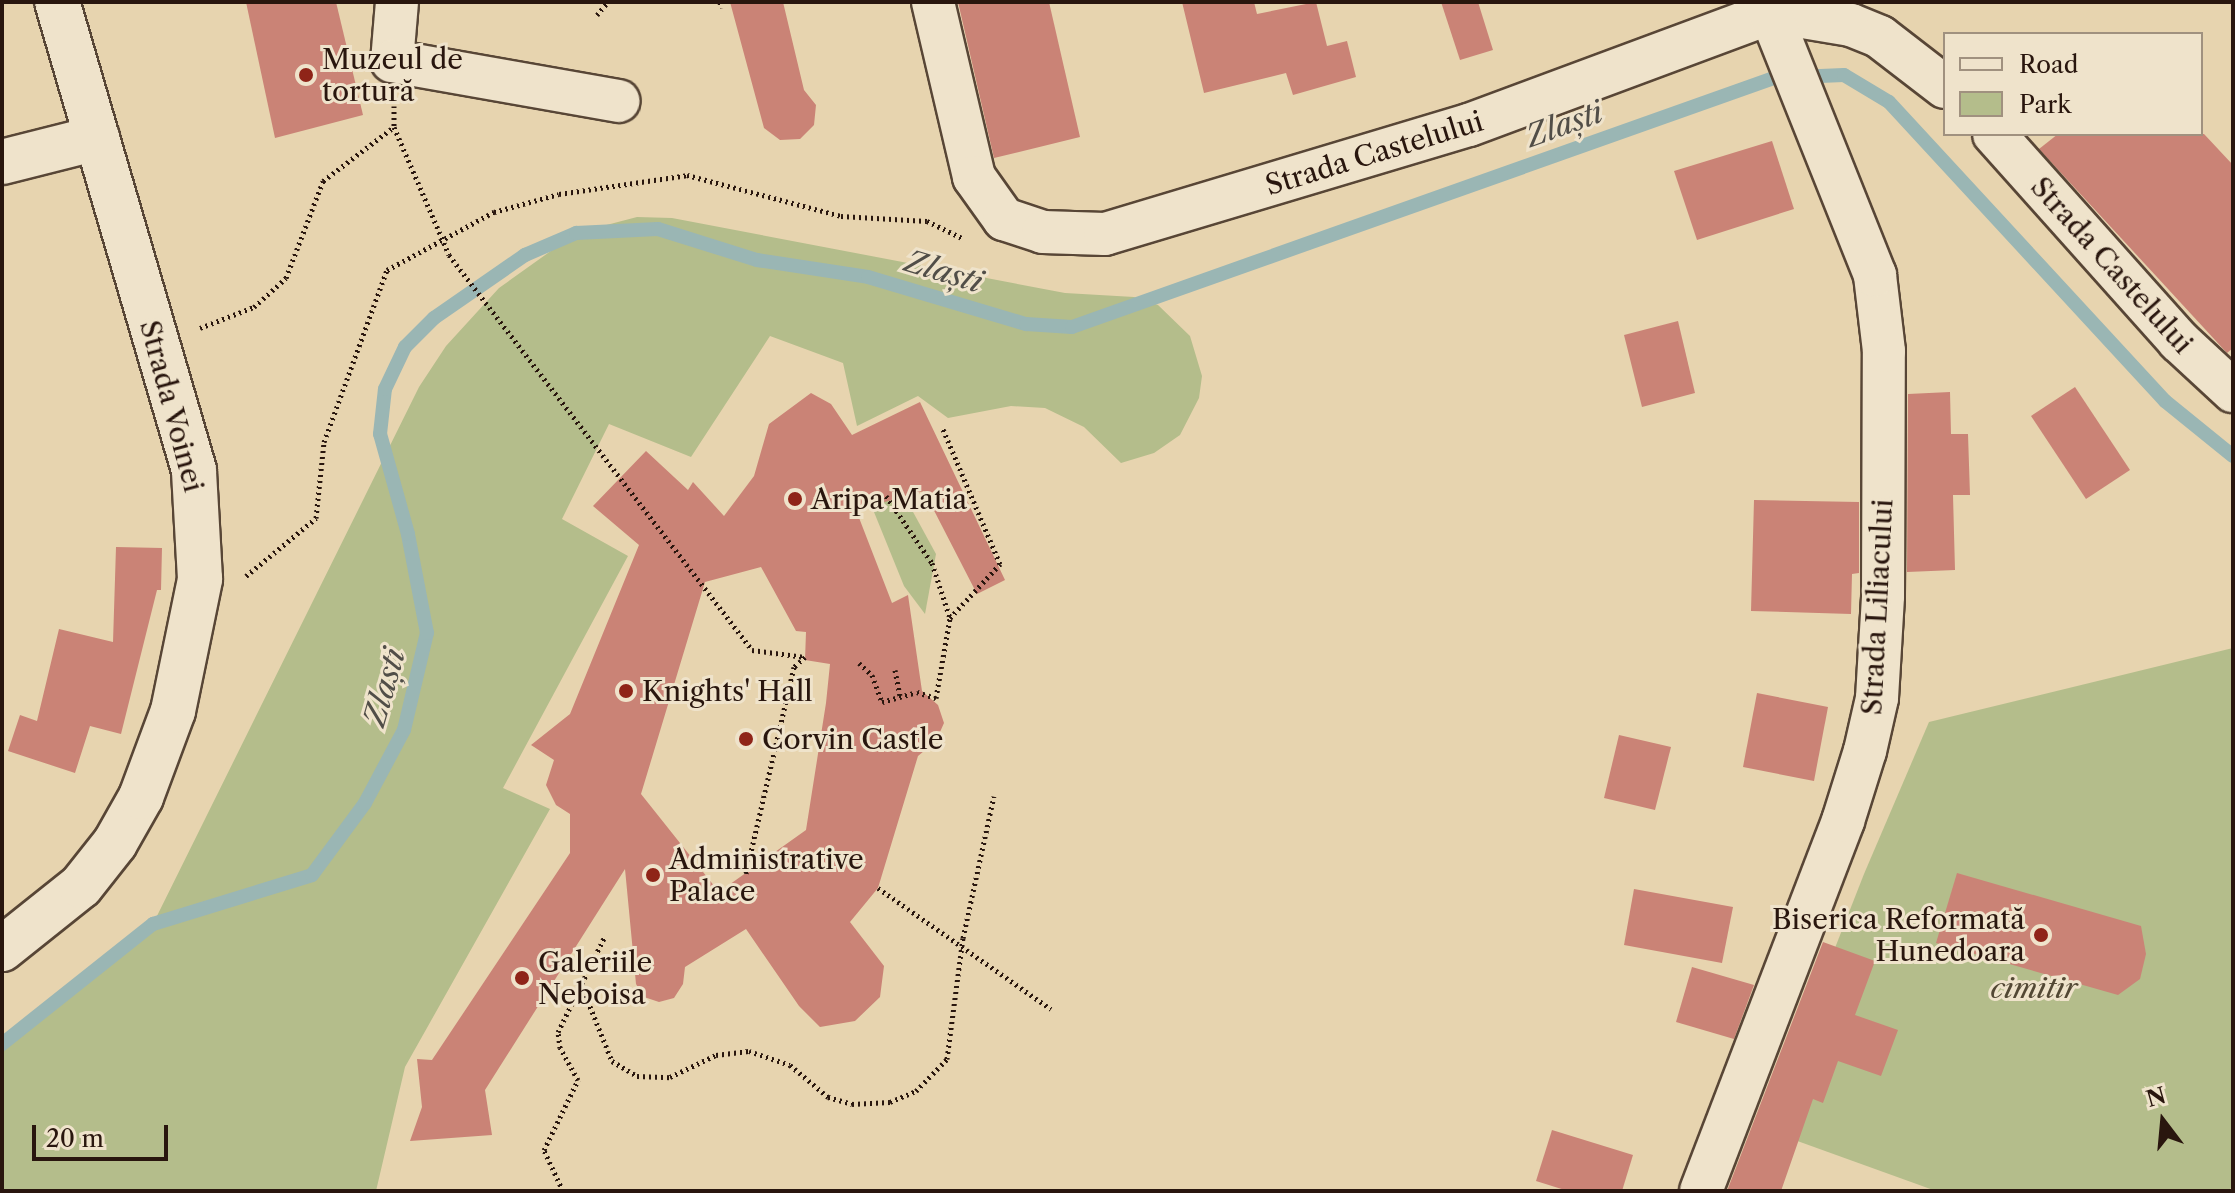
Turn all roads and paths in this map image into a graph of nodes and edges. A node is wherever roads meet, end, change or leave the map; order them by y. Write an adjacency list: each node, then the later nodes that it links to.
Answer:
1 (57, 2): 12 (main road, Strada Voinei)
2 (397, 2): 7 (street)
3 (608, 2): 6 (path)
4 (933, 2): 5 (street, Strada Castelului)
5 (1769, 7): 8 (street, Strada Castelului); 32 (street, Strada Liliacului)
6 (597, 15)
7 (392, 61): 9 (street); 10 (path)
8 (1943, 85)
9 (619, 101)
10 (394, 127): 15 (path); 25 (path)
11 (1996, 136): 16 (street, Strada Castelului)
12 (97, 138): 13 (main road); 15 (main road, Strada Voinei)
13 (2, 162)
14 (973, 244): 20 (path)
15 (156, 340): 20 (main road, Strada Voinei)
16 (2233, 391)
17 (943, 429): 19 (path)
18 (886, 496): 19 (path)
19 (950, 618): 23 (path)
20 (193, 621): 28 (main road, Strada Voinei)
21 (859, 663): 23 (path)
22 (895, 670): 23 (path)
23 (900, 696)
24 (994, 796): 29 (path)
25 (746, 873)
26 (878, 888): 30 (path, bridge)
27 (605, 936): 29 (path)
28 (2, 949)
29 (581, 984): 31 (path)
30 (1051, 1009)
31 (563, 1191)
32 (1701, 1191)

